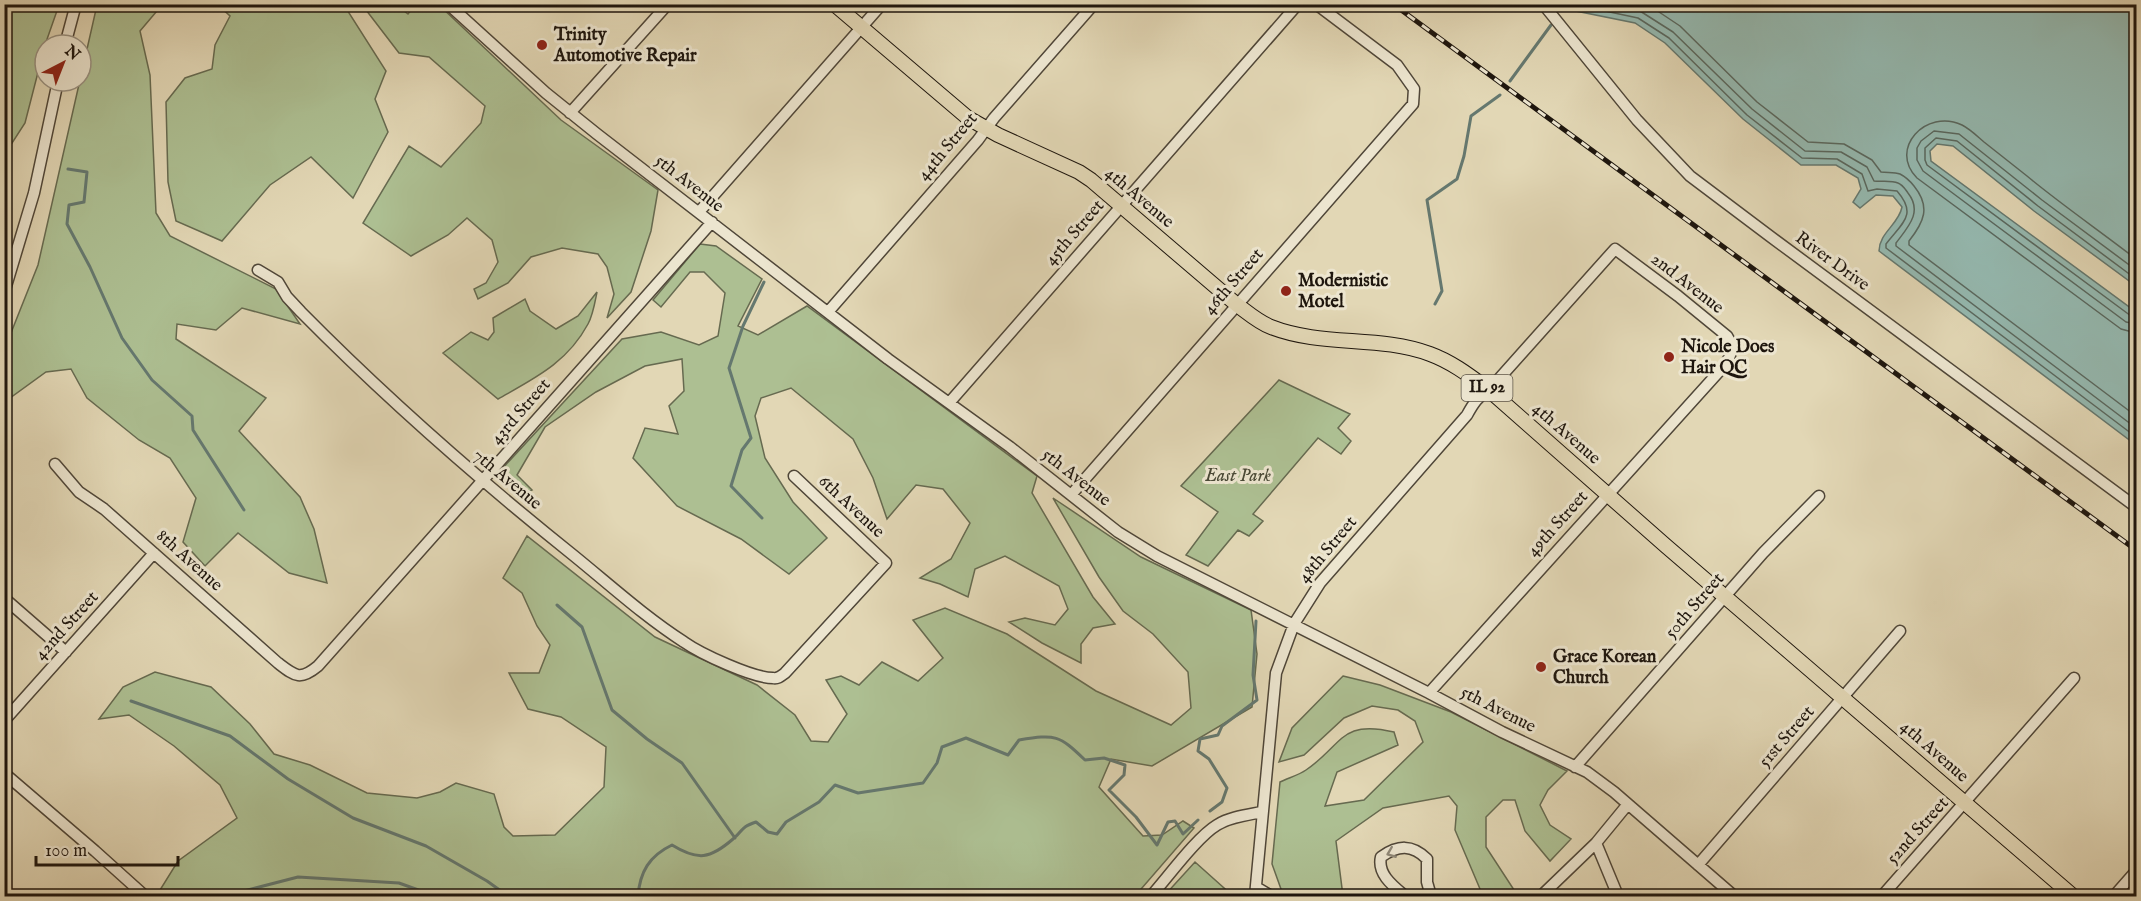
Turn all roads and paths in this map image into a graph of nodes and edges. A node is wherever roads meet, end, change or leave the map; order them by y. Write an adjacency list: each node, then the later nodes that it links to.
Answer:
1 (76, 4): 11 (street)
2 (448, 4): 13 (street, 5th Avenue)
3 (668, 4): 13 (street)
4 (834, 4): 10 (main road, 4th Avenue / IL 92)
5 (882, 4): 10 (street)
6 (1094, 4): 14 (street, 44th Street)
7 (1298, 4): 15 (street, 45th Street)
8 (1316, 4): 21 (street, 46th Street)
9 (1543, 4): 32 (street, River Drive)
10 (861, 28): 14 (main road, 4th Avenue / IL 92); 16 (street)
11 (68, 33)
12 (55, 93): 20 (street)
13 (570, 113): 16 (street, 5th Avenue)
14 (986, 129): 15 (main road, 4th Avenue / IL 92); 22 (street, 44th Street)
15 (1121, 206): 21 (main road, 4th Avenue / IL 92); 25 (street, 45th Street)
16 (699, 212): 17 (street, 5th Avenue)
17 (712, 222): 22 (street, 5th Avenue); 28 (street, 43rd Street)
18 (1615, 249): 23 (street, 2nd Avenue); 24 (street, 48th Street)
19 (258, 270): 28 (street, 7th Avenue)
20 (4, 293)
21 (1236, 304): 24 (main road, 4th Avenue / IL 92); 30 (street, 46th Street)
22 (828, 312): 25 (street, 5th Avenue)
23 (1732, 350): 29 (street, 49th Street)
24 (1489, 390): 29 (main road, 4th Avenue / IL 92); 36 (street, 48th Street)
25 (949, 403): 30 (street, 5th Avenue)
26 (56, 464): 33 (street, 8th Avenue)
27 (794, 476): 40 (street, 6th Avenue)
28 (482, 482): 39 (street, 43rd Street); 40 (street, 7th Avenue)
29 (1608, 493): 34 (main road, 4th Avenue / IL 92); 42 (street, 49th Street)
30 (1071, 495): 36 (street, 5th Avenue)
31 (1819, 496): 34 (street, 50th Street)
32 (2136, 507)
33 (154, 553): 38 (street, 42nd Street); 39 (street, 8th Avenue)
34 (1726, 596): 43 (main road, 4th Avenue / IL 92); 45 (street, 50th Street)
35 (4, 597): 38 (street)
36 (1294, 624): 42 (street, 5th Avenue); 49 (street, 48th Street)
37 (1900, 631): 43 (street, 51st Street)
38 (66, 652): 44 (street, 42nd Street)
39 (305, 675)
40 (765, 677)
41 (2074, 678): 47 (street, 52nd Street)
42 (1429, 693): 45 (street, 5th Avenue)
43 (1843, 698): 47 (main road, 4th Avenue / IL 92); 51 (street, 51st Street)
44 (4, 721)
45 (1575, 767): 48 (street, 5th Avenue)
46 (4, 773): 54 (street)
47 (1965, 803): 62 (street, 52nd Street); 63 (main road, 4th Avenue / IL 92)
48 (1628, 804): 50 (street); 51 (street, 5th Avenue)
49 (1262, 812): 53 (street, 48th Street); 55 (street)
50 (1596, 843): 59 (street); 60 (street)
51 (1698, 865): 61 (street, 5th Avenue)
52 (2136, 872): 64 (street)
53 (1256, 892): 56 (street)
54 (146, 897)
55 (1151, 897)
56 (1271, 897)
57 (1406, 897): 58 (street, one-way to 57)
58 (1431, 897)
59 (1541, 897)
60 (1618, 897)
61 (1734, 897)
62 (1882, 897)
63 (2073, 897)
64 (2114, 897)

